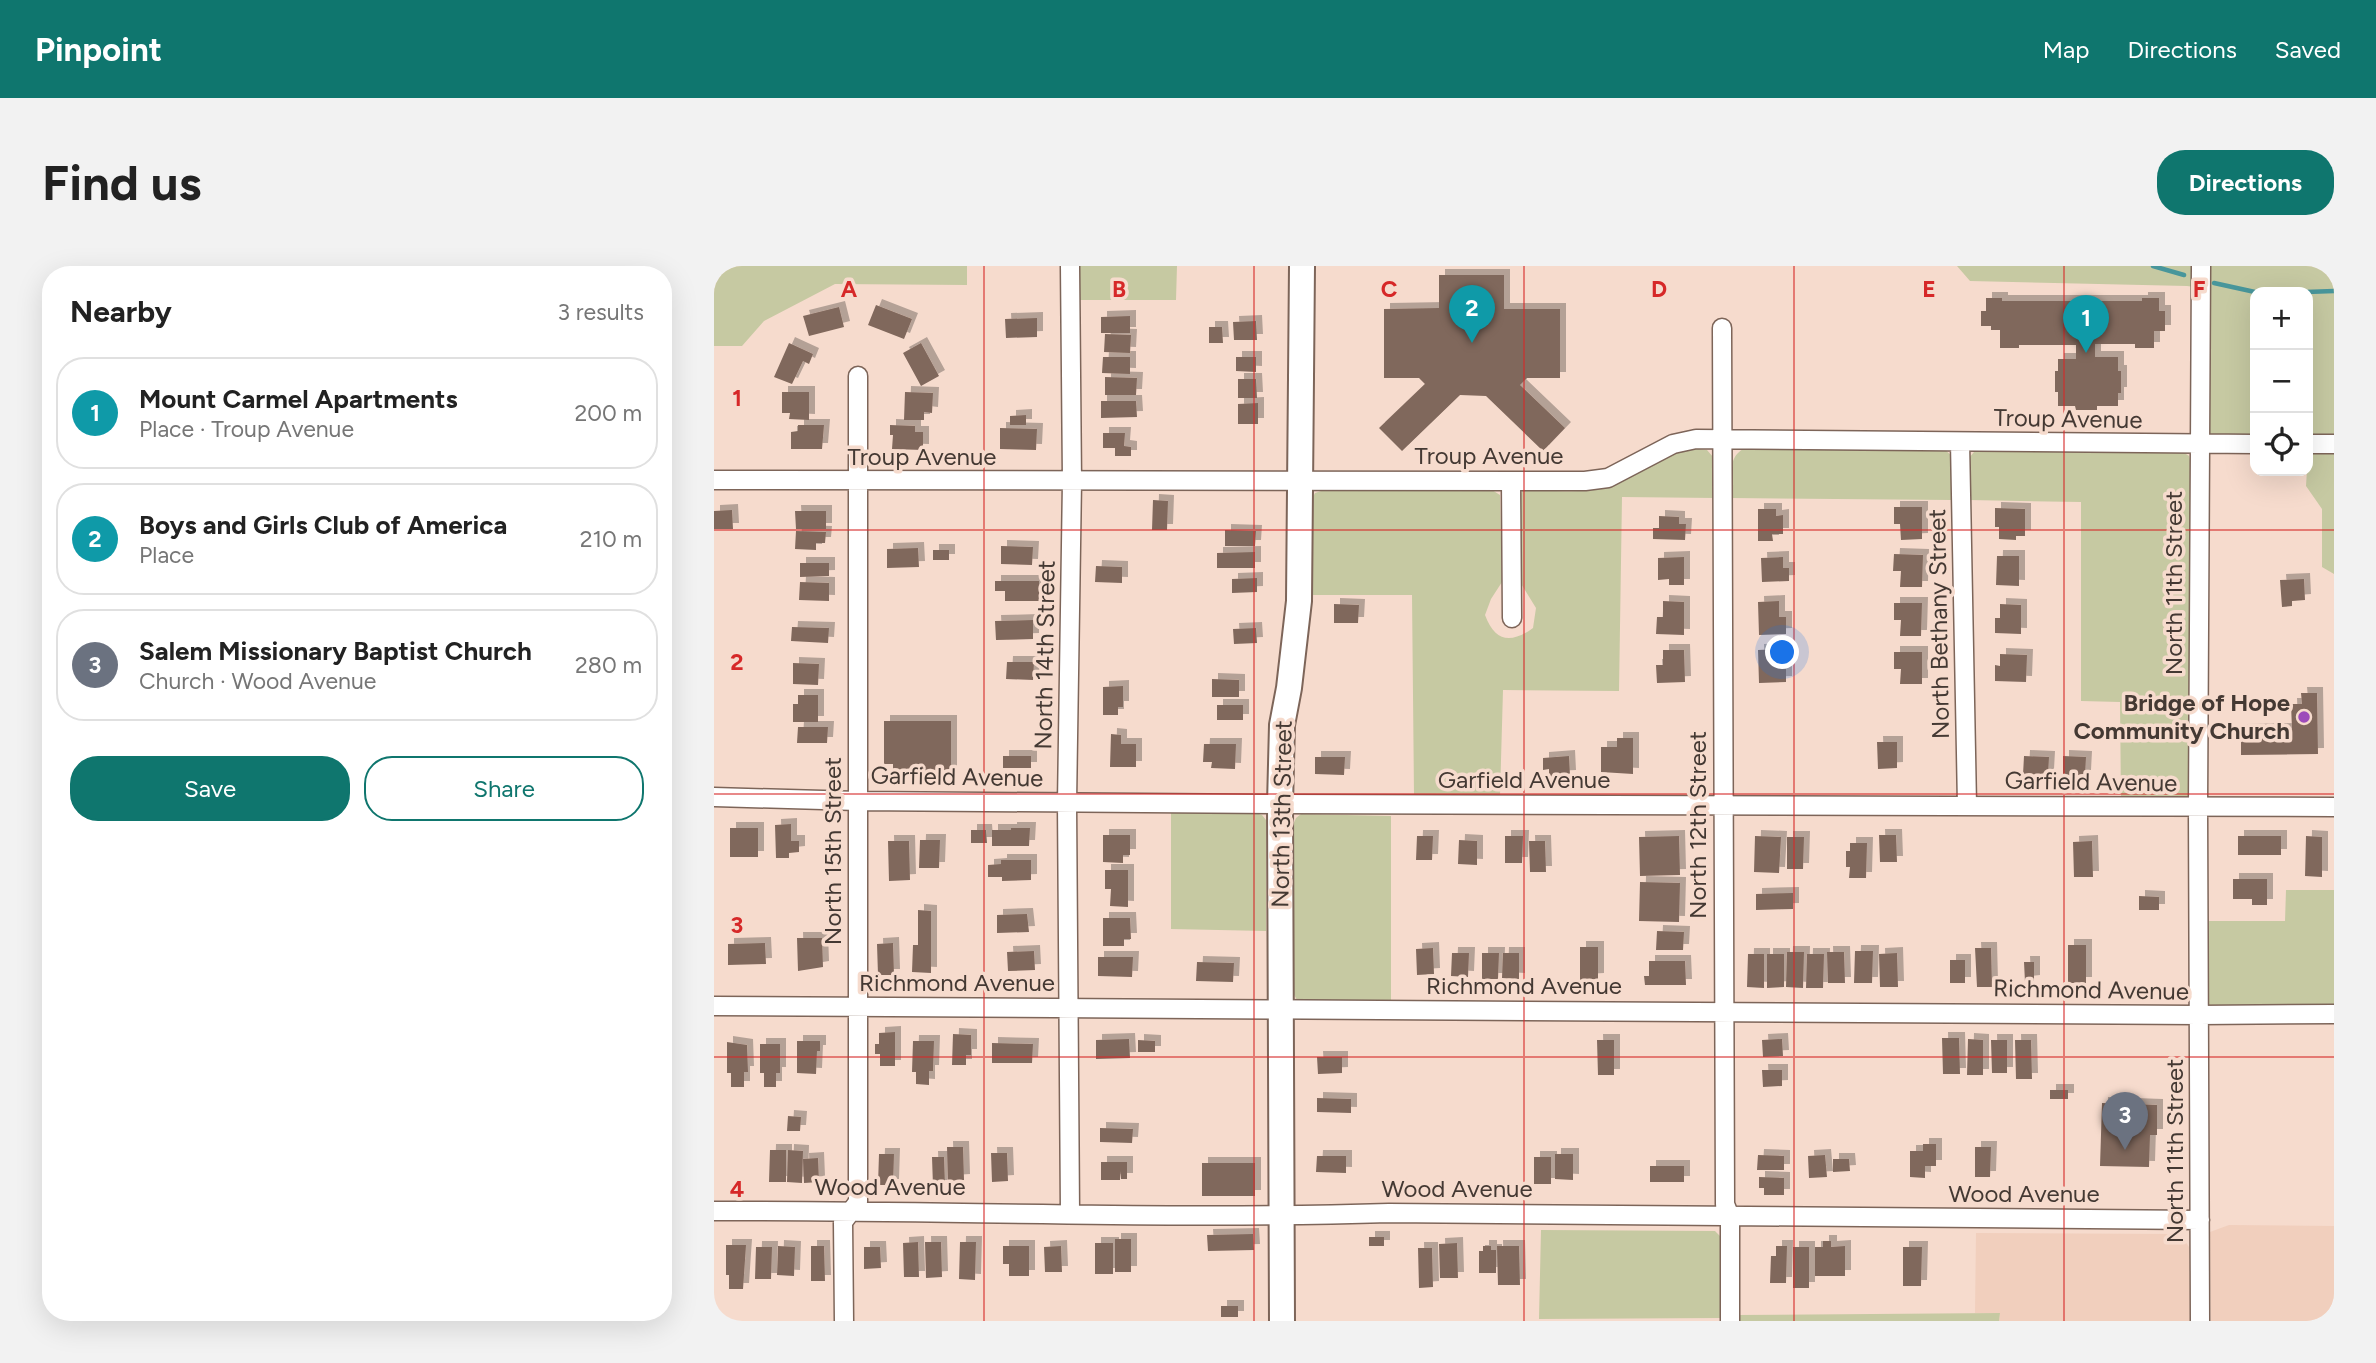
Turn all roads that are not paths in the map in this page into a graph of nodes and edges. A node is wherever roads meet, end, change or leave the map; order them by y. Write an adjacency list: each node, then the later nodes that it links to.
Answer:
1 (1070, 266): 15 (street, North 14th Street)
2 (1302, 266): 13 (street, North 13th Street)
3 (2201, 266): 8 (street, North 11th Street)
4 (1722, 328): 6 (street, North 12th Street)
5 (859, 376): 14 (street, North 15th Street)
6 (1723, 439): 7 (street, Troup Avenue); 16 (street, Troup Avenue); 22 (street, North 12th Street)
7 (1960, 442): 8 (street, Troup Avenue); 23 (street, North Bethany Street)
8 (2199, 444): 9 (street, Troup Avenue); 24 (street, North 11th Street)
9 (2250, 444)
10 (2313, 444): 11 (street)
11 (2334, 444)
12 (714, 480): 14 (street, Troup Avenue)
13 (1300, 480): 15 (street, Troup Avenue); 16 (street, Troup Avenue); 21 (street, North 13th Street)
14 (859, 481): 15 (street, Troup Avenue); 19 (street, North 15th Street)
15 (1072, 481): 20 (street, North 14th Street)
16 (1511, 481): 17 (street)
17 (1512, 618)
18 (714, 797): 19 (street, Garfield Avenue)
19 (858, 801): 20 (street, Garfield Avenue); 27 (street, North 15th Street)
20 (1068, 803): 21 (street, Garfield Avenue); 28 (street, North 14th Street)
21 (1280, 804): 22 (street, Garfield Avenue); 29 (street, North 13th Street)
22 (1722, 804): 23 (street, Garfield Avenue); 30 (street, North 12th Street)
23 (1967, 805): 24 (street, Garfield Avenue)
24 (2198, 807): 25 (street, Garfield Avenue); 32 (street, North 11th Street)
25 (2334, 807)
26 (714, 1006): 27 (street, Richmond Avenue)
27 (858, 1007): 28 (street, Richmond Avenue); 33 (street, North 15th Street)
28 (1070, 1008): 29 (street, Richmond Avenue); 35 (street, North 14th Street)
29 (1280, 1010): 30 (street, Richmond Avenue); 36 (street, North 13th Street)
30 (1724, 1011): 32 (street, Richmond Avenue); 37 (street, North 12th Street)
31 (2334, 1014): 32 (street, Richmond Avenue)
32 (2199, 1016): 38 (street, North 11th Street)
33 (851, 1210): 34 (street, Wood Avenue); 35 (street, Wood Avenue); 39 (street, North 15th Street)
34 (714, 1211)
35 (1070, 1213): 36 (street, Wood Avenue)
36 (1282, 1216): 37 (street, Wood Avenue); 40 (street, North 13th Street)
37 (1730, 1217): 38 (street, Wood Avenue); 41 (street, North 12th Street)
38 (2200, 1220): 42 (street, North 11th Street)
39 (844, 1321)
40 (1282, 1321)
41 (1730, 1321)
42 (2200, 1321)

